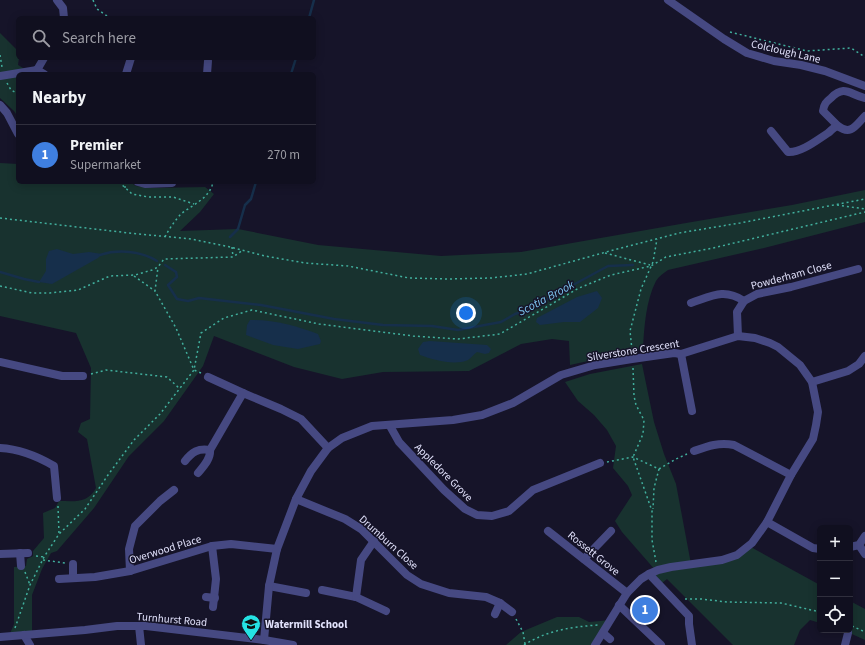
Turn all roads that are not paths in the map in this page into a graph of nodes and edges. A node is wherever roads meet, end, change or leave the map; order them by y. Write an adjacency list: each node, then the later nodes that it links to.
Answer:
1 (57, 0): 3 (street)
2 (668, 0): 12 (street, Colclough Lane)
3 (64, 16)
4 (43, 60): 7 (street)
5 (130, 60): 8 (street)
6 (208, 61): 9 (street)
7 (40, 72)
8 (127, 72)
9 (207, 72)
10 (16, 74): 11 (street)
11 (1, 76)
12 (864, 87)
13 (865, 98): 16 (street)
14 (0, 105): 17 (street)
15 (865, 116): 16 (street)
16 (838, 126): 18 (street)
17 (16, 130)
18 (771, 131)
19 (858, 269): 20 (street, Powderham Close)
20 (744, 301): 21 (street); 22 (street, Powderham Close)
21 (691, 303)
22 (738, 336): 23 (street, Silverstone Crescent); 28 (street, Silverstone Crescent)
23 (681, 354): 30 (street); 31 (street, Silverstone Crescent)
24 (865, 356): 28 (street)
25 (0, 362): 26 (street)
26 (83, 376)
27 (208, 377): 29 (street)
28 (812, 382): 39 (street, Silverstone Crescent)
29 (243, 392): 33 (street); 34 (street)
30 (692, 411)
31 (390, 426): 33 (street, Silverstone Crescent); 37 (street, Appledore Grove)
32 (0, 448): 41 (street)
33 (328, 448): 42 (street, Silverstone Crescent)
34 (210, 450): 36 (street); 38 (street)
35 (694, 451): 39 (street)
36 (185, 461)
37 (600, 463)
38 (198, 473)
39 (791, 475): 43 (street, Silverstone Crescent)
40 (174, 490): 58 (street)
41 (57, 498)
42 (296, 499): 47 (street, Drumburn Close); 52 (street, Silverstone Crescent)
43 (767, 522): 51 (street); 59 (street, Silverstone Crescent)
44 (611, 530): 55 (street)
45 (548, 531): 55 (street, Rossett Grove)
46 (865, 536): 48 (street)
47 (374, 541): 66 (street); 67 (street, Drumburn Close)
48 (860, 545): 50 (street); 54 (street)
49 (212, 546): 52 (street, Overwood Place); 58 (street, Overwood Place); 69 (street)
50 (853, 546)
51 (817, 548)
52 (277, 549): 62 (street, Silverstone Crescent)
53 (0, 554): 57 (street)
54 (865, 554)
55 (584, 559): 65 (street, Rossett Grove)
56 (73, 564): 60 (street)
57 (21, 566)
58 (130, 571): 60 (street, Overwood Place)
59 (649, 574): 65 (street, Silverstone Crescent); 85 (street)
60 (73, 578): 61 (street, Overwood Place)
61 (60, 579)
62 (270, 586): 64 (street); 79 (street, Silverstone Crescent)
63 (322, 590): 66 (street)
64 (306, 593)
65 (626, 593): 68 (street, Silverstone Crescent)
66 (356, 596): 70 (street)
67 (500, 603): 71 (street, Drumburn Close); 72 (street)
68 (619, 605): 74 (street, Silverstone Crescent); 84 (street)
69 (213, 607)
70 (386, 611)
71 (512, 612)
72 (495, 614)
73 (139, 626): 76 (street, Turnhurst Road); 79 (street, Turnhurst Road); 81 (street)
74 (603, 633): 78 (street); 83 (street, Silverstone Crescent)
75 (848, 633): 86 (street)
76 (24, 635): 77 (street, Turnhurst Road); 80 (street)
77 (0, 637)
78 (610, 639)
79 (264, 640): 82 (street, Turnhurst Road)
80 (30, 645)
81 (142, 645)
82 (293, 645)
83 (595, 645)
84 (662, 645)
85 (692, 645)
86 (845, 645)

